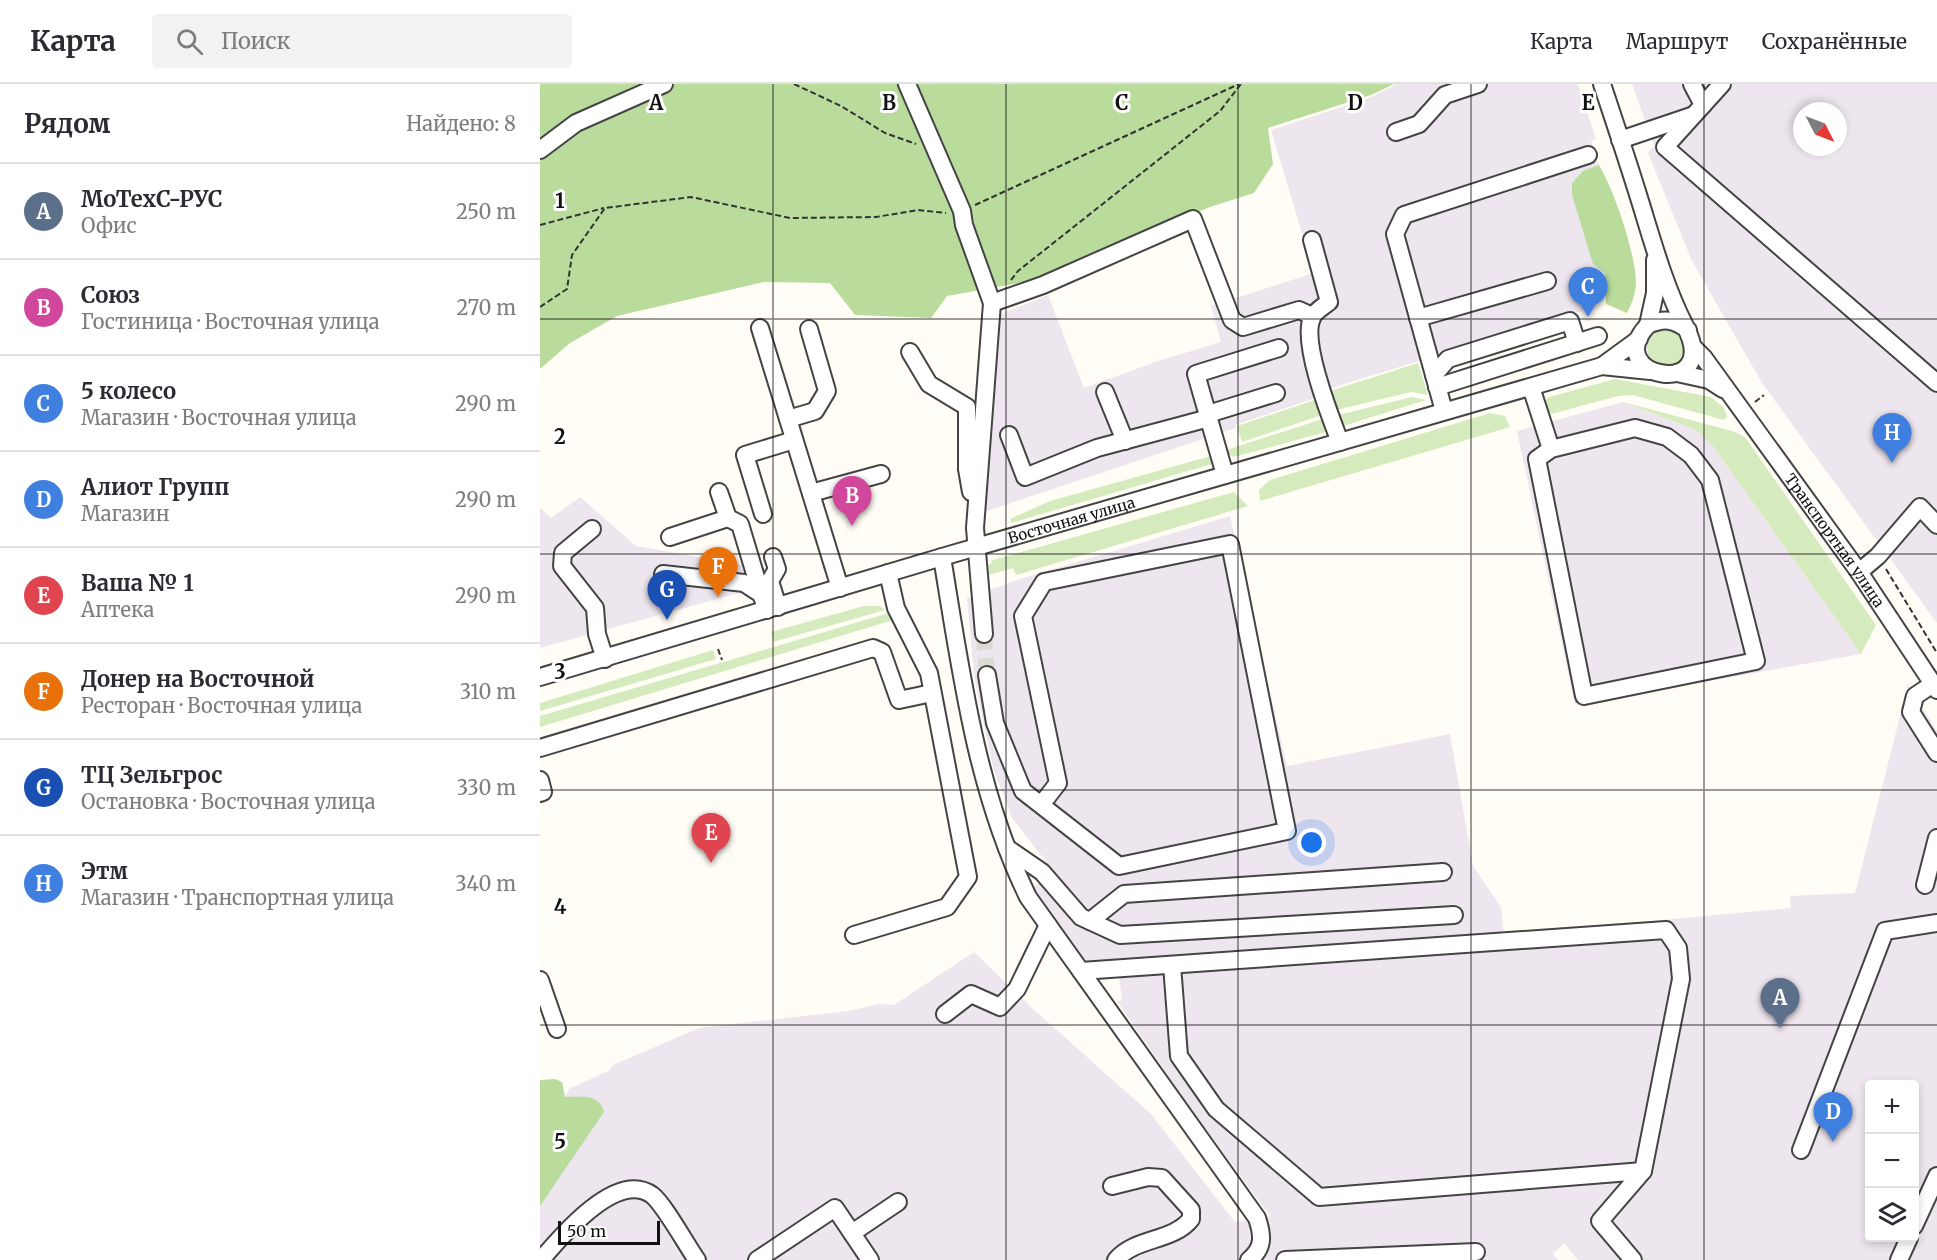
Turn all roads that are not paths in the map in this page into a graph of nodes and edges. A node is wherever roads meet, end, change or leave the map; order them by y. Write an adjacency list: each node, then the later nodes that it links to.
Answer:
1 (664, 84): 10 (street)
2 (907, 84): 15 (street)
3 (1478, 84): 8 (street)
4 (1602, 84): 9 (street)
5 (1692, 84): 7 (street)
6 (1722, 84): 7 (street)
7 (1698, 110): 9 (street); 31 (street)
8 (1396, 132)
9 (1620, 140): 13 (street)
10 (540, 150)
11 (1588, 155): 17 (street)
12 (1312, 240): 16 (street)
13 (1654, 247): 20 (street); 21 (street)
14 (1547, 281): 17 (street)
15 (992, 303): 16 (street); 48 (street)
16 (1312, 316): 42 (street)
17 (1418, 318): 30 (street)
18 (760, 328): 38 (street)
19 (809, 329): 38 (street)
20 (1688, 330): 21 (street); 24 (street)
21 (1644, 332): 27 (street, Восточная улица); 28 (street)
22 (1598, 336): 23 (street)
23 (1577, 343): 30 (street); 30 (street)
24 (1694, 347): 29 (street); 35 (street, Транспортная улица)
25 (1279, 348): 37 (street)
26 (910, 352): 48 (street)
27 (1602, 366): 28 (street, Восточная улица); 32 (street, Восточная улица)
28 (1650, 371): 29 (street)
29 (1677, 373): 35 (street)
30 (1435, 381): 36 (street)
31 (1937, 383)
32 (1531, 387): 36 (street, Восточная улица); 43 (street)
33 (1105, 392): 41 (street)
34 (1276, 393): 37 (street)
35 (1729, 393): 57 (street, Транспортная улица)
36 (1444, 411): 42 (street, Восточная улица)
37 (1208, 416): 41 (street); 45 (street)
38 (788, 419): 40 (street)
39 (1009, 435): 41 (street)
40 (794, 440): 47 (street); 49 (street)
41 (1125, 441)
42 (1340, 442): 45 (street, Восточная улица)
43 (1551, 449): 43 (street)
44 (881, 474): 47 (street)
45 (1225, 475): 54 (street, Восточная улица)
46 (719, 492): 50 (street)
47 (811, 493): 60 (street)
48 (976, 500): 54 (street)
49 (763, 514)
50 (728, 518): 53 (street); 61 (street)
51 (1937, 525): 57 (street)
52 (592, 529): 64 (street)
53 (670, 537)
54 (978, 546): 56 (street, Восточная улица); 63 (street)
55 (774, 557): 62 (street)
56 (942, 557): 58 (street, Восточная улица); 75 (street)
57 (1859, 572): 67 (street, Транспортная улица)
58 (888, 573): 60 (street, Восточная улица); 68 (street)
59 (663, 574): 61 (street)
60 (840, 588): 62 (street, Восточная улица)
61 (761, 594): 62 (street)
62 (773, 609): 64 (street, Восточная улица)
63 (984, 633)
64 (605, 658): 66 (street, Восточная улица)
65 (987, 675): 73 (street)
66 (540, 677)
67 (1935, 687): 70 (street)
68 (932, 693): 69 (street); 82 (street)
69 (540, 748)
70 (1937, 753)
71 (540, 780): 72 (street)
72 (540, 793)
73 (1041, 805): 73 (street)
74 (1937, 838): 77 (street)
75 (1007, 848): 79 (street); 81 (street)
76 (1443, 872): 79 (street)
77 (1925, 885)
78 (1454, 915): 79 (street)
79 (1090, 921)
80 (1937, 923): 88 (street)
81 (1048, 925): 84 (street); 86 (street)
82 (854, 935)
83 (1173, 965): 84 (street); 89 (street); 89 (street)
84 (1081, 971): 102 (street)
85 (540, 980): 87 (street)
86 (945, 1014)
87 (557, 1029)
88 (1801, 1150)
89 (1643, 1171): 104 (street)
90 (1937, 1176): 93 (street)
91 (1112, 1186): 101 (street)
92 (898, 1202): 94 (street)
93 (1919, 1215)
94 (852, 1233): 99 (street); 100 (street)
95 (1907, 1242): 105 (street)
96 (1476, 1252): 103 (street)
97 (541, 1260): 98 (street)
98 (697, 1260)
99 (757, 1260)
100 (870, 1260)
101 (1116, 1260)
102 (1249, 1260)
103 (1285, 1260)
104 (1633, 1260)
105 (1899, 1260)

